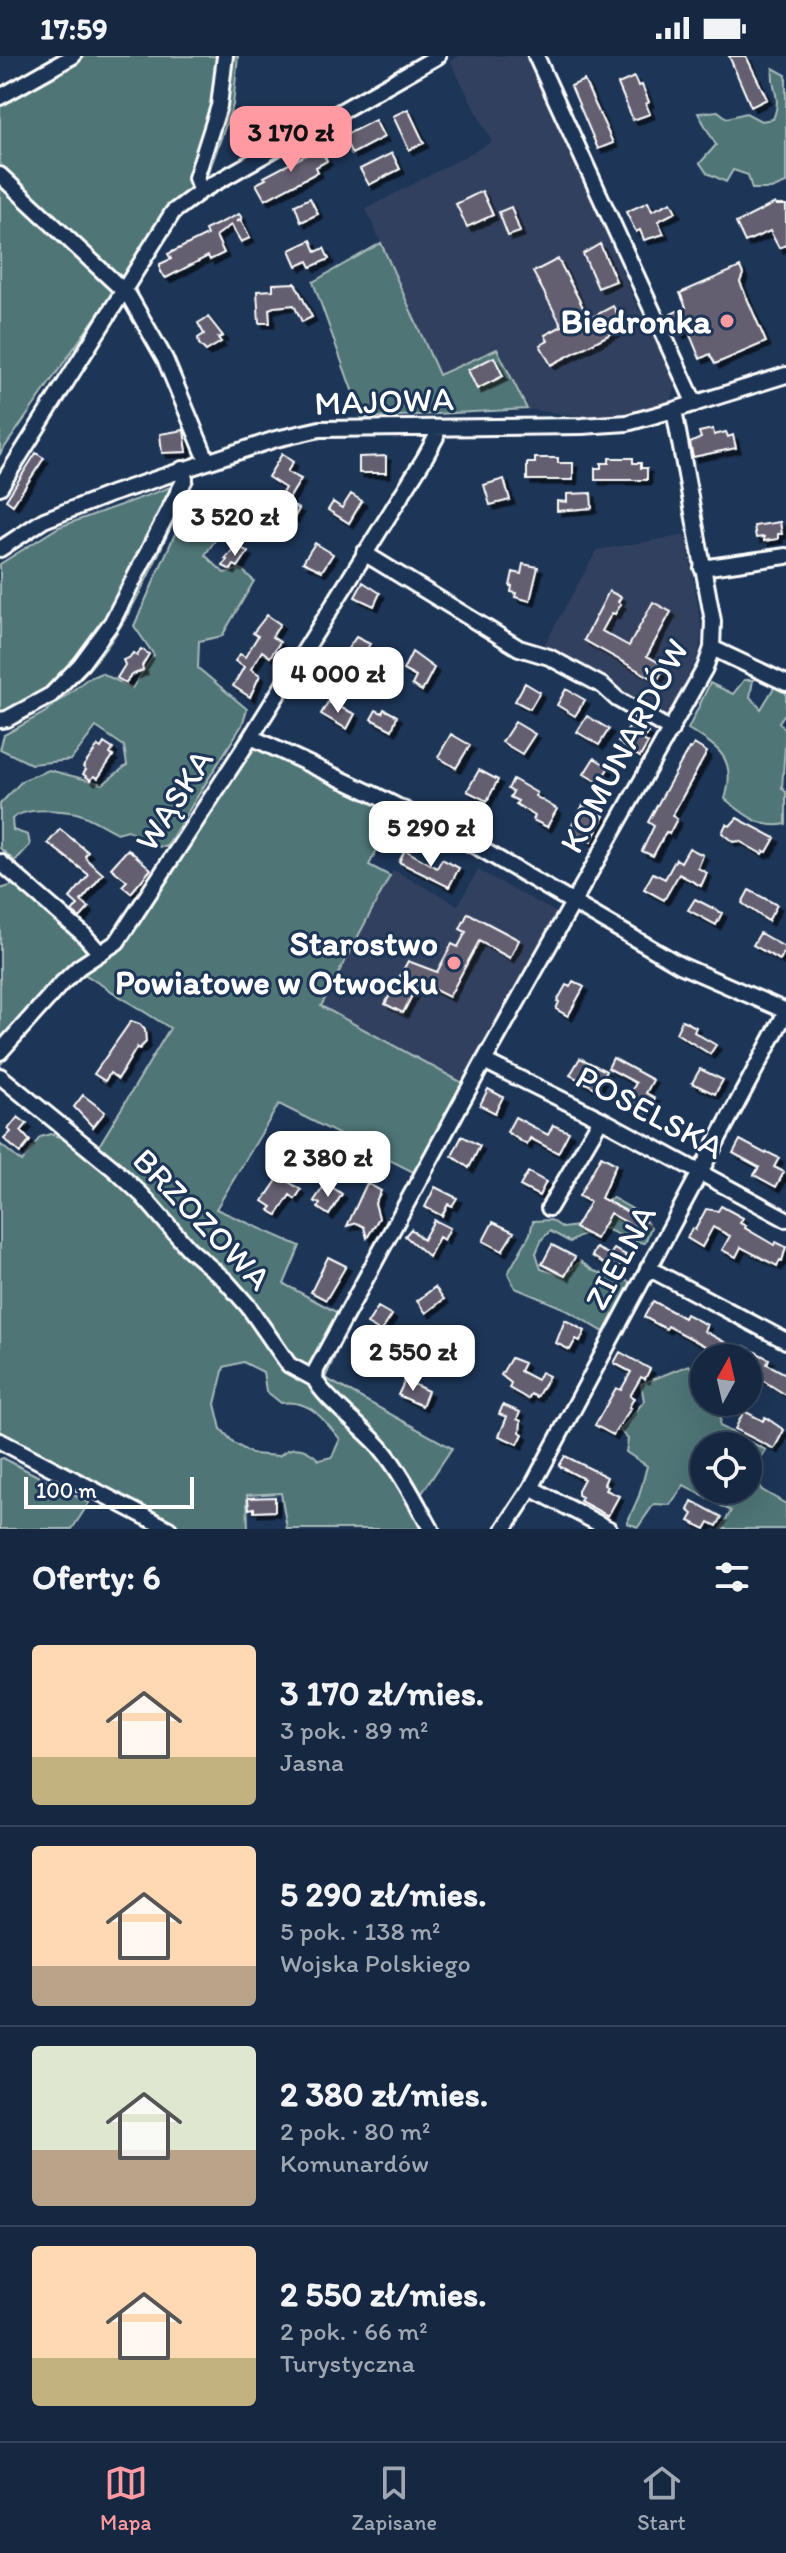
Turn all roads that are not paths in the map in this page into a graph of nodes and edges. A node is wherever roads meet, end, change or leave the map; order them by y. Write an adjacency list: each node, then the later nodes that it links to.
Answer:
1 (73, 56): 5 (street)
2 (225, 56): 7 (street)
3 (438, 56): 7 (street)
4 (536, 56): 10 (street)
5 (0, 97)
6 (0, 175): 8 (street)
7 (201, 191): 8 (street)
8 (124, 292): 13 (street); 15 (street)
9 (786, 375): 10 (street, MAJOWA)
10 (695, 404): 11 (street, MAJOWA)
11 (674, 410): 12 (street, MAJOWA); 19 (street, KOMUNARDÓW)
12 (437, 428): 13 (street, MAJOWA); 17 (street, WĄSKA)
13 (207, 460): 14 (street, MAJOWA)
14 (182, 469): 16 (street, MAJOWA); 22 (street)
15 (0, 487)
16 (0, 549)
17 (364, 553): 23 (street); 24 (street, WĄSKA)
18 (786, 556): 19 (street)
19 (702, 568): 20 (street, KOMUNARDÓW)
20 (712, 648): 21 (street); 23 (street, KOMUNARDÓW)
21 (786, 683)
22 (0, 720)
23 (671, 730): 26 (street, KOMUNARDÓW)
24 (251, 737): 26 (street); 27 (street, WĄSKA)
25 (0, 862): 27 (street)
26 (573, 905): 28 (street); 30 (street, KOMUNARDÓW)
27 (100, 953): 29 (street, WĄSKA)
28 (786, 1012): 33 (street, ZIELNA)
29 (0, 1052)
30 (484, 1061): 32 (street, POSELSKA); 38 (street, KOMUNARDÓW)
31 (0, 1076): 38 (street, BRZOZOWA)
32 (601, 1119): 33 (street, POSELSKA); 34 (street)
33 (699, 1172): 35 (street, POSELSKA); 36 (street, ZIELNA)
34 (549, 1208)
35 (786, 1219)
36 (648, 1268): 37 (street); 40 (street, ZIELNA)
37 (786, 1341)
38 (315, 1379): 42 (street, BRZOZOWA)
39 (0, 1441): 41 (street)
40 (531, 1488): 43 (street, ZIELNA); 44 (street)
41 (169, 1529)
42 (431, 1529)
43 (504, 1529)
44 (609, 1529)

